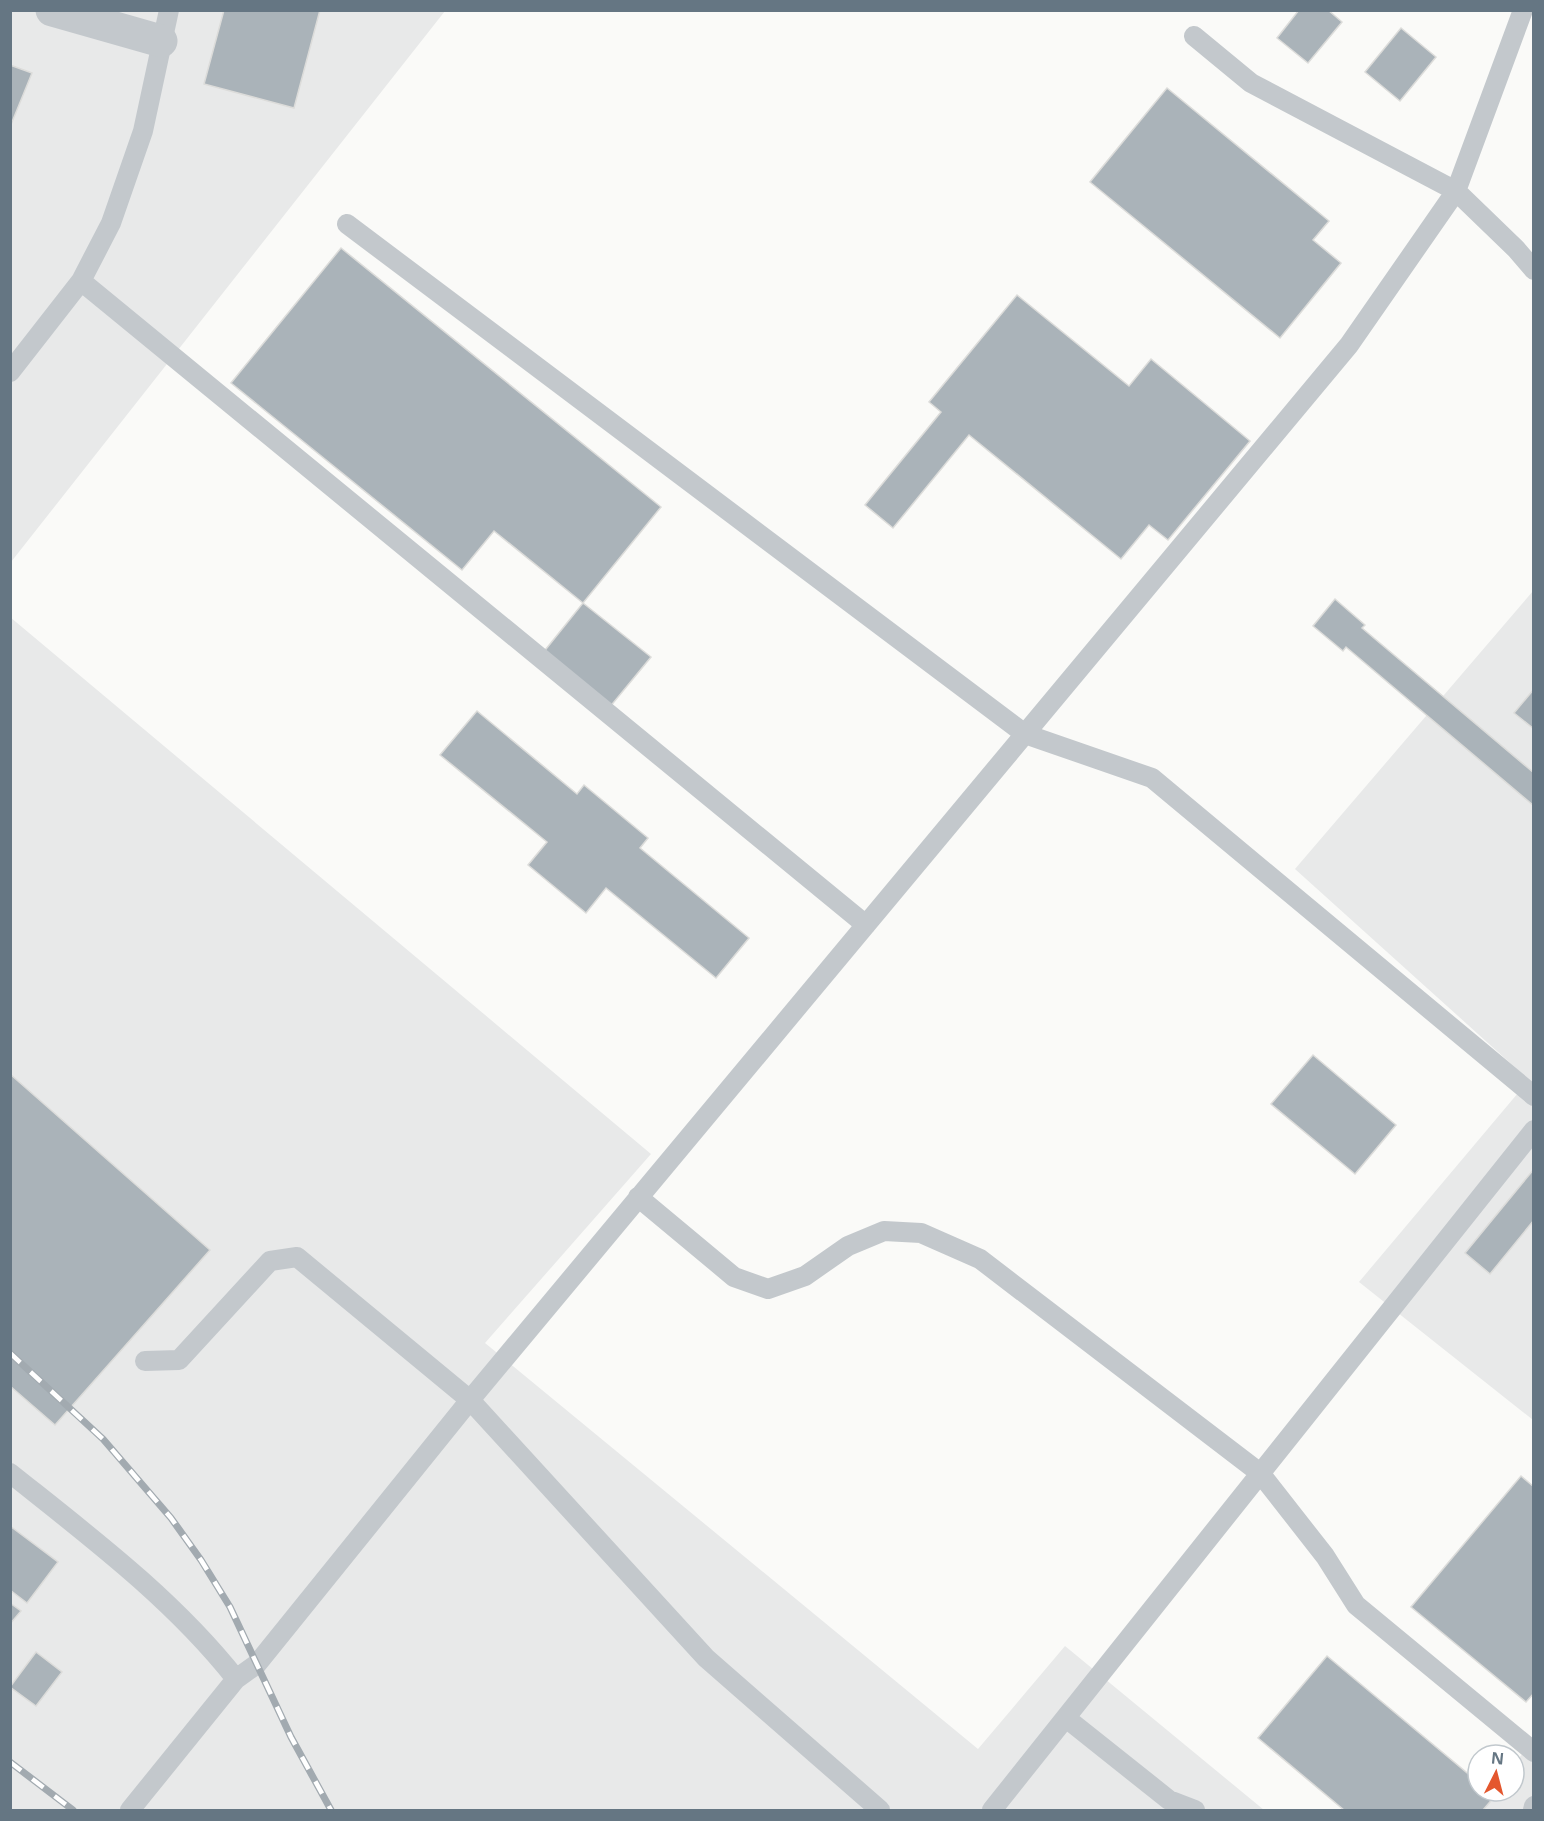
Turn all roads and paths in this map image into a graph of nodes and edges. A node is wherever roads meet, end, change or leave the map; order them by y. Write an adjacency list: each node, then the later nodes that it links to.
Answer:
1 (52, 10): 3 (street)
2 (1523, 10): 5 (lane)
3 (165, 26): 8 (lane)
4 (1194, 36): 5 (lane)
5 (1456, 191): 7 (lane); 10 (lane)
6 (347, 224): 10 (lane)
7 (1533, 270)
8 (81, 281): 9 (lane); 11 (lane)
9 (10, 372)
10 (1025, 734): 11 (lane); 12 (lane)
11 (866, 925): 14 (lane)
12 (1533, 1096)
13 (1533, 1131): 18 (lane)
14 (639, 1197): 16 (lane); 18 (lane)
15 (145, 1361): 16 (lane)
16 (470, 1400): 19 (lane); 23 (lane)
17 (10, 1473): 19 (lane)
18 (1260, 1473): 20 (lane); 21 (lane)
19 (236, 1678): 22 (lane)
20 (1066, 1718): 24 (lane); 25 (lane)
21 (1533, 1752)
22 (130, 1810)
23 (880, 1810)
24 (992, 1810)
25 (1195, 1810)

